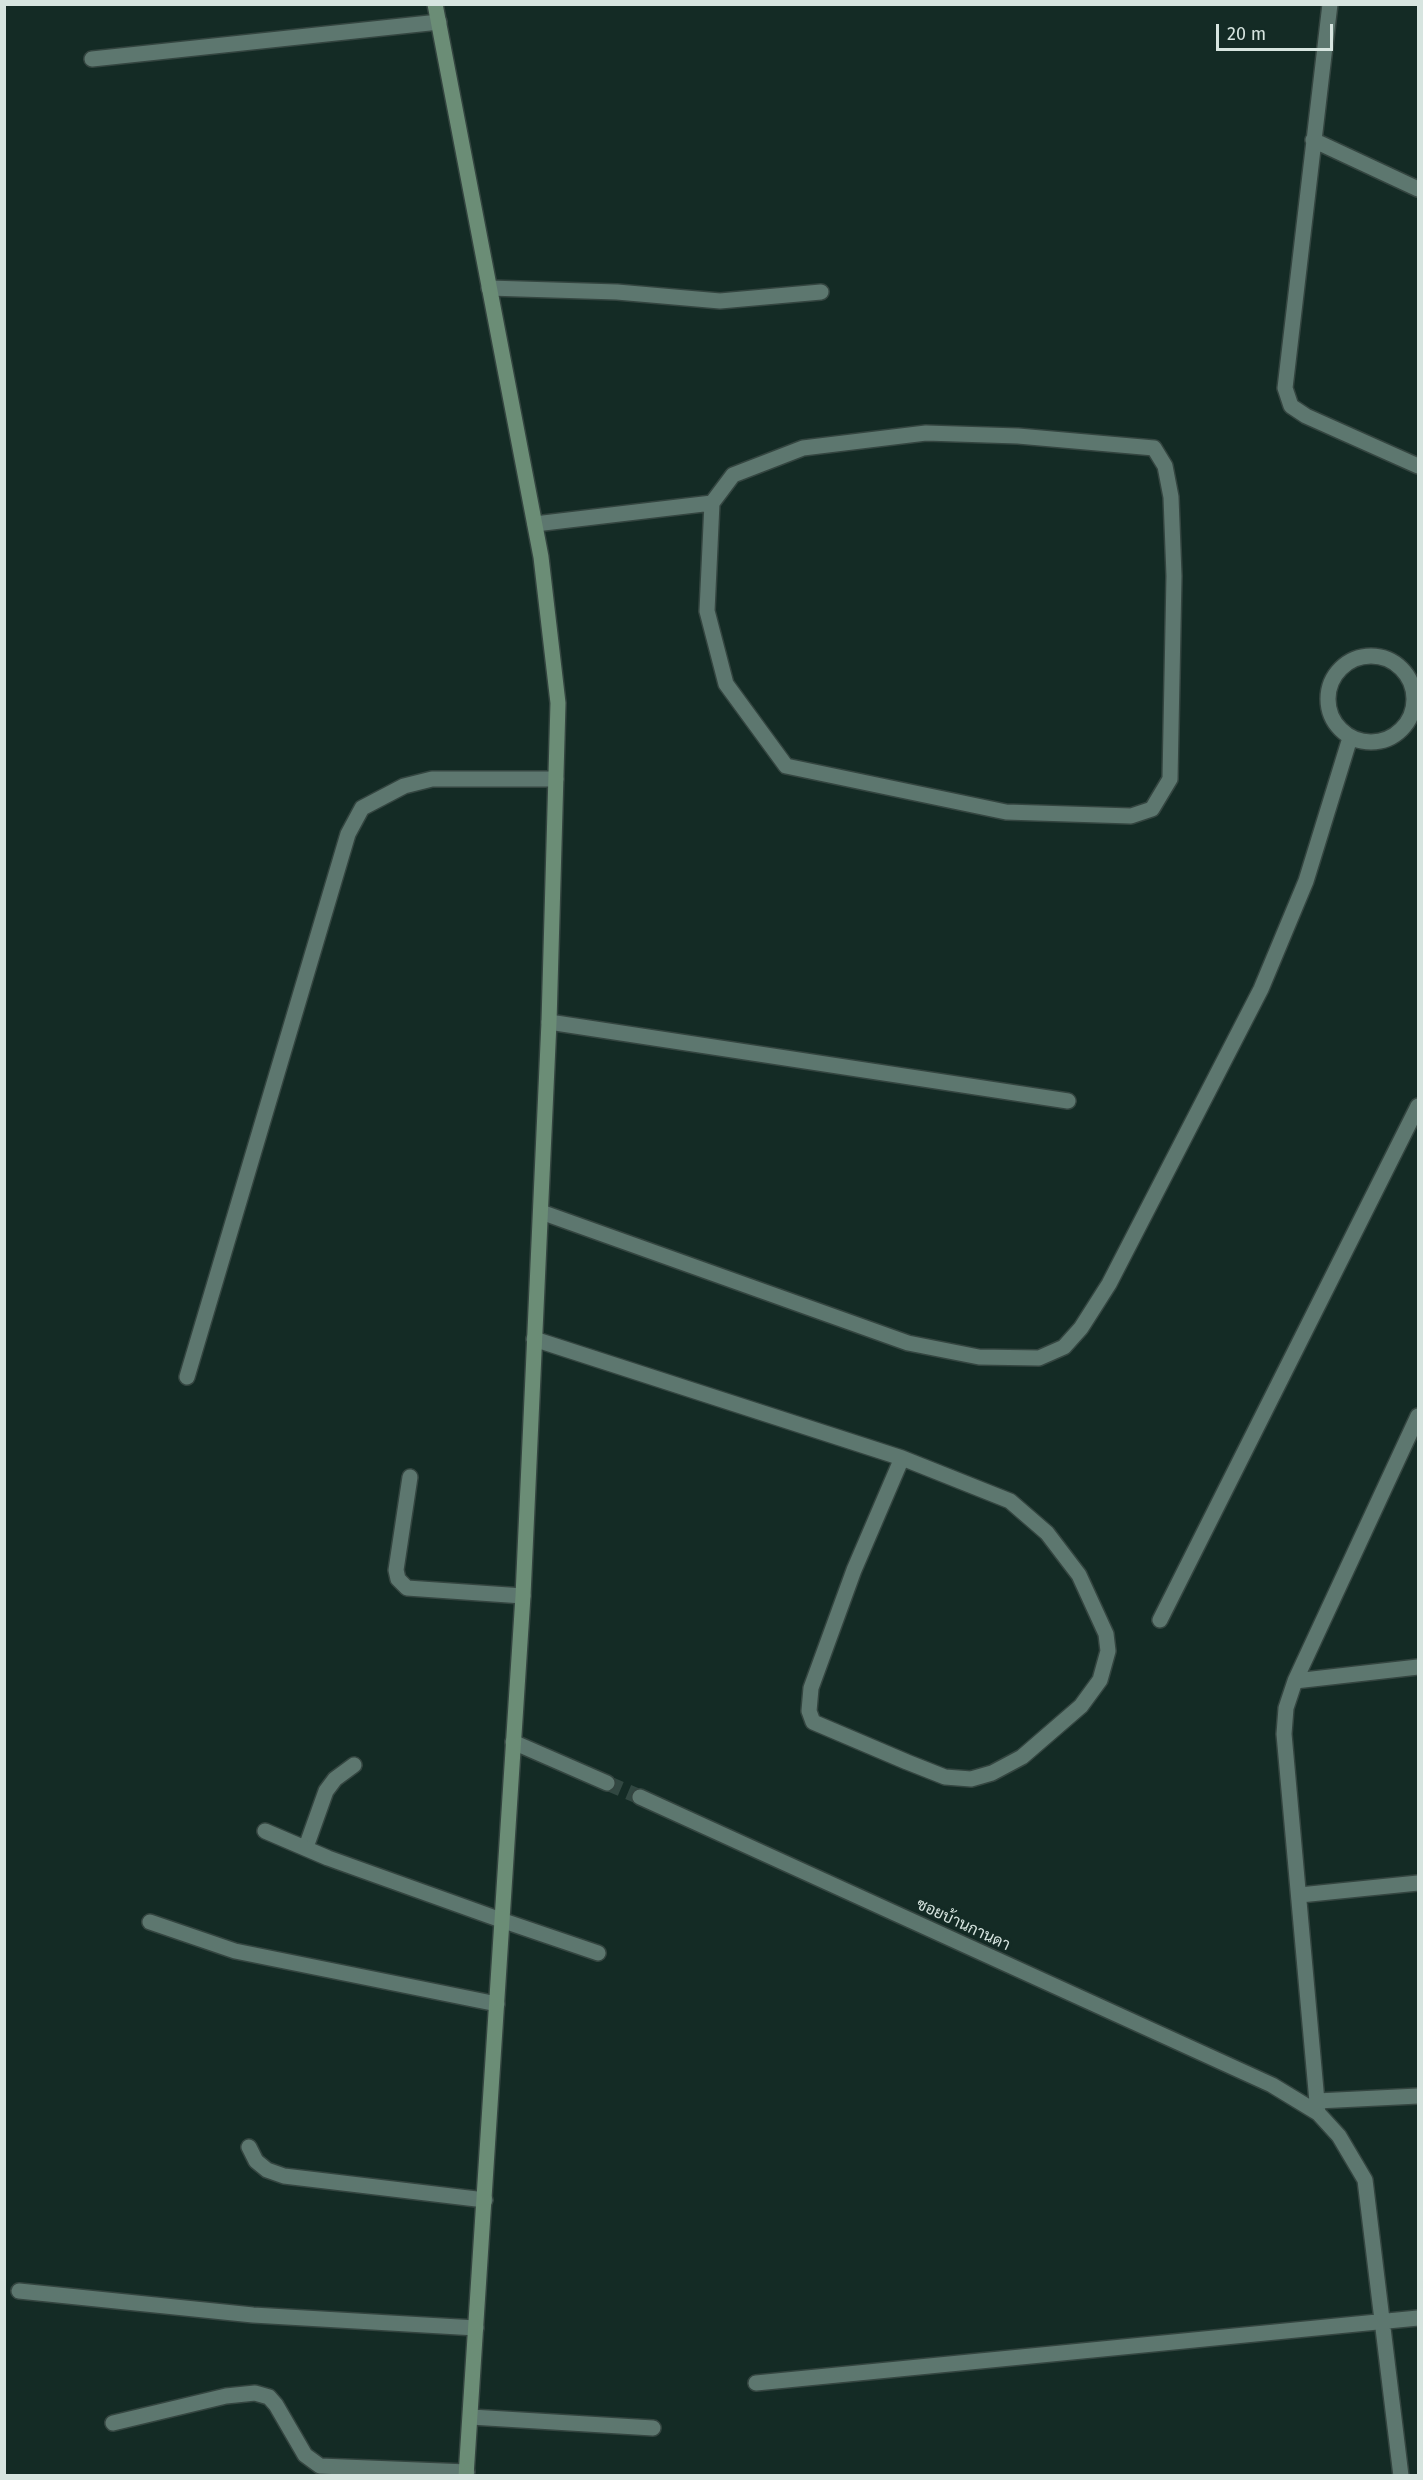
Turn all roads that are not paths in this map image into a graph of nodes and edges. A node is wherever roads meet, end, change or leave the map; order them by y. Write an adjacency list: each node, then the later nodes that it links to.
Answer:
1 (435, 4): 3 (street)
2 (1330, 4): 5 (street)
3 (439, 22): 4 (street); 7 (street)
4 (92, 59)
5 (1313, 140): 6 (street); 9 (street)
6 (1419, 189)
7 (489, 288): 8 (street); 11 (street)
8 (821, 292)
9 (1419, 466)
10 (712, 503): 10 (street); 11 (street)
11 (535, 524): 14 (street)
12 (1416, 691): 13 (street); 13 (street)
13 (1350, 738): 18 (street)
14 (556, 779): 15 (street); 20 (street)
15 (549, 1022): 16 (street); 18 (street)
16 (1068, 1101)
17 (1419, 1106): 26 (street)
18 (541, 1212): 19 (street)
19 (534, 1339): 23 (street); 25 (street)
20 (187, 1377)
21 (1419, 1416): 22 (street)
22 (1413, 1441): 28 (street)
23 (902, 1458): 23 (street)
24 (410, 1477): 25 (street)
25 (523, 1596): 29 (street)
26 (1160, 1620)
27 (1419, 1667): 28 (street)
28 (1295, 1681): 36 (street)
29 (513, 1742): 31 (street); 37 (street)
30 (354, 1765): 34 (street)
31 (607, 1783)
32 (640, 1797): 42 (street, ซอยบ้านกานดา)
33 (265, 1831): 34 (street)
34 (306, 1847): 37 (street)
35 (1419, 1883): 36 (street)
36 (1300, 1895): 42 (street)
37 (501, 1920): 39 (street); 40 (street)
38 (150, 1922): 40 (street)
39 (598, 1953)
40 (497, 2004): 44 (street)
41 (1419, 2096): 42 (street)
42 (1317, 2107): 47 (street, ซอยบ้านกานดา)
43 (249, 2147): 44 (street)
44 (485, 2200): 48 (street)
45 (19, 2291): 48 (street)
46 (1419, 2318): 47 (street)
47 (1384, 2321): 49 (street); 54 (street, ซอยบ้านกานดา)
48 (476, 2328): 50 (street)
49 (756, 2383)
50 (471, 2417): 52 (street); 53 (street)
51 (113, 2423): 53 (street)
52 (652, 2428)
53 (467, 2474)
54 (1401, 2475)

